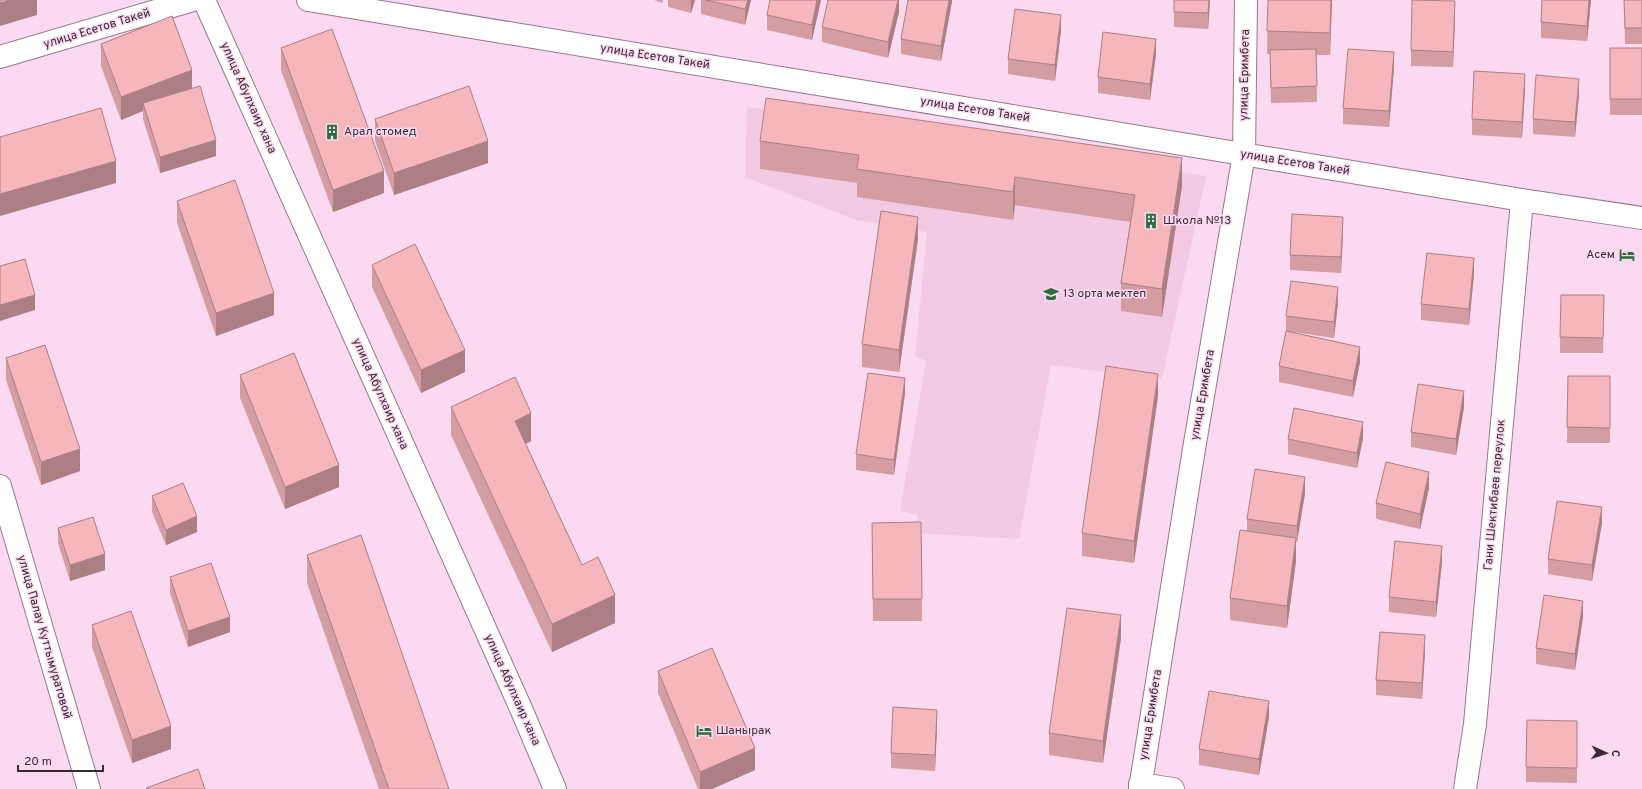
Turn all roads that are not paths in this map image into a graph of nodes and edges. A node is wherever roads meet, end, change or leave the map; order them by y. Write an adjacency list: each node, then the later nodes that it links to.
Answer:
1 (194, 0): 5 (street, улица Есетов Такей)
2 (204, 0): 12 (street, улица Абулхаир хана)
3 (308, 0): 6 (street, улица Есетов Такей)
4 (1246, 0): 6 (street, улица Еримбета)
5 (0, 57)
6 (1244, 154): 7 (street, улица Есетов Такей); 10 (street, улица Еримбета)
7 (1522, 200): 8 (street, улица Есетов Такей); 14 (street, Гани Шектибаев переулок)
8 (1642, 218)
9 (0, 486): 11 (street, улица Палау Куттымуратовой)
10 (1140, 787): 13 (street)
11 (89, 789)
12 (555, 789)
13 (1173, 789)
14 (1465, 789)

